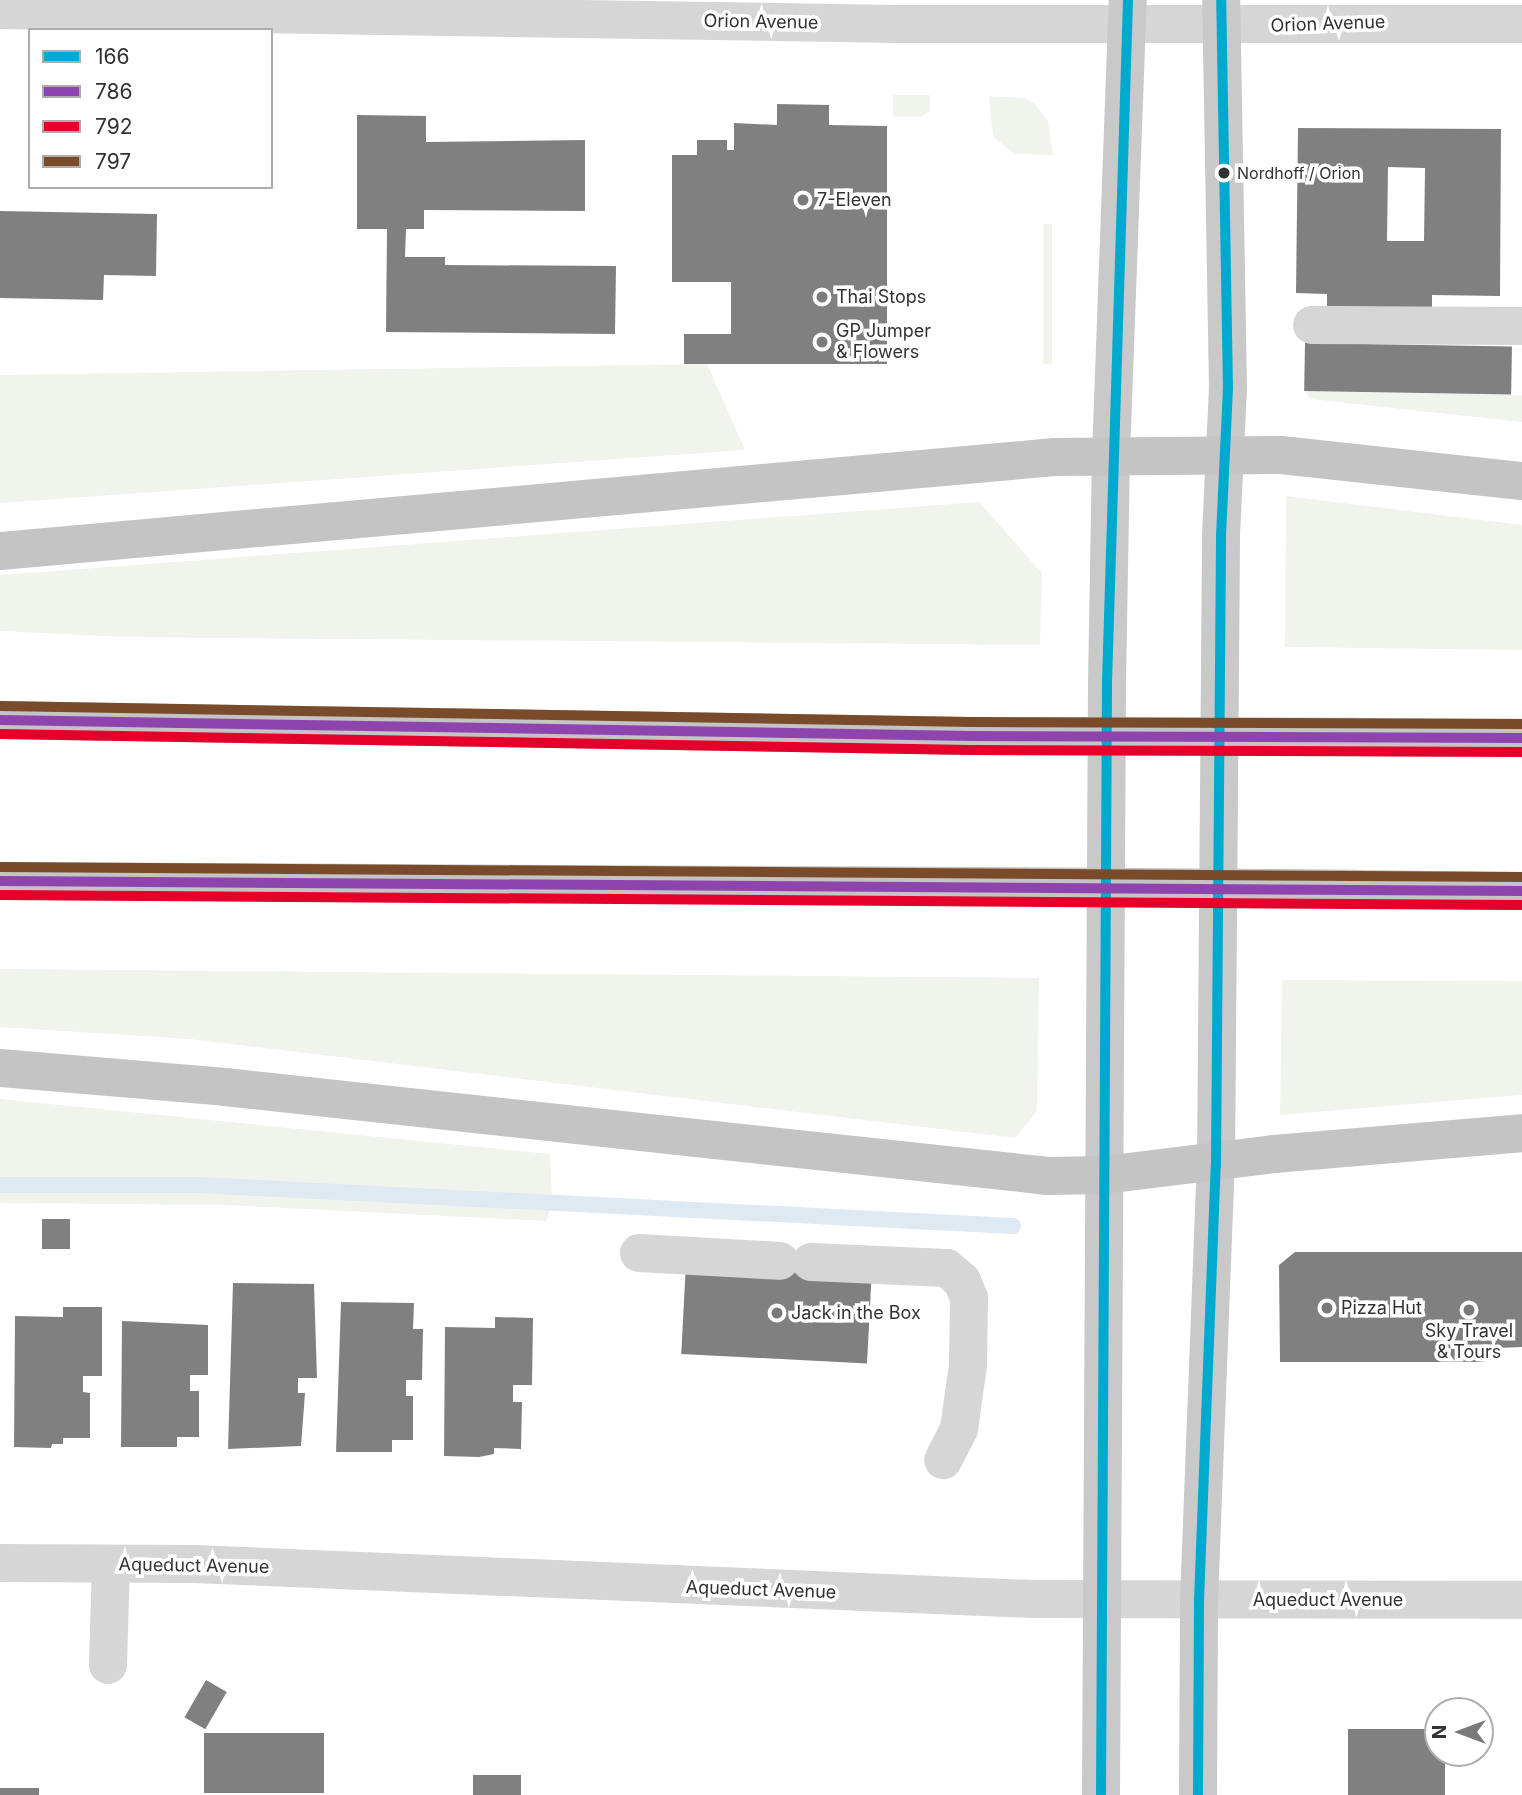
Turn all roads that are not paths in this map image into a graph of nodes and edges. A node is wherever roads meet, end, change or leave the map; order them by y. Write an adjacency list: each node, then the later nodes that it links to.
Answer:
1 (207, 7): 2 (street, Orion Avenue); 3 (street, Orion Avenue)
2 (0, 10)
3 (897, 12): 4 (street, Orion Avenue)
4 (1128, 12): 5 (street, Orion Avenue); 10 (main road)
5 (1221, 12): 6 (street, Orion Avenue); 9 (main road)
6 (1522, 24)
7 (1312, 325): 8 (street)
8 (1522, 326)
9 (1225, 452): 10 (highway); 11 (highway); 19 (main road)
10 (1111, 456): 12 (highway); 20 (main road)
11 (1522, 481)
12 (0, 551)
13 (0, 720): 14 (highway, bridge)
14 (1522, 738)
15 (0, 881): 16 (highway, bridge)
16 (1522, 891)
17 (0, 1069): 20 (highway)
18 (1522, 1133): 19 (highway)
19 (1216, 1165): 20 (highway); 27 (main road)
20 (1104, 1175): 26 (main road)
21 (639, 1253): 22 (street)
22 (943, 1460)
23 (0, 1563): 24 (street, Aqueduct Avenue)
24 (111, 1564): 26 (street, Aqueduct Avenue); 28 (street)
25 (1522, 1600): 27 (street, Aqueduct Avenue)
26 (1103, 1601): 27 (street, Aqueduct Avenue); 29 (main road)
27 (1199, 1601): 30 (main road)
28 (108, 1665)
29 (1101, 1795)
30 (1198, 1795)

